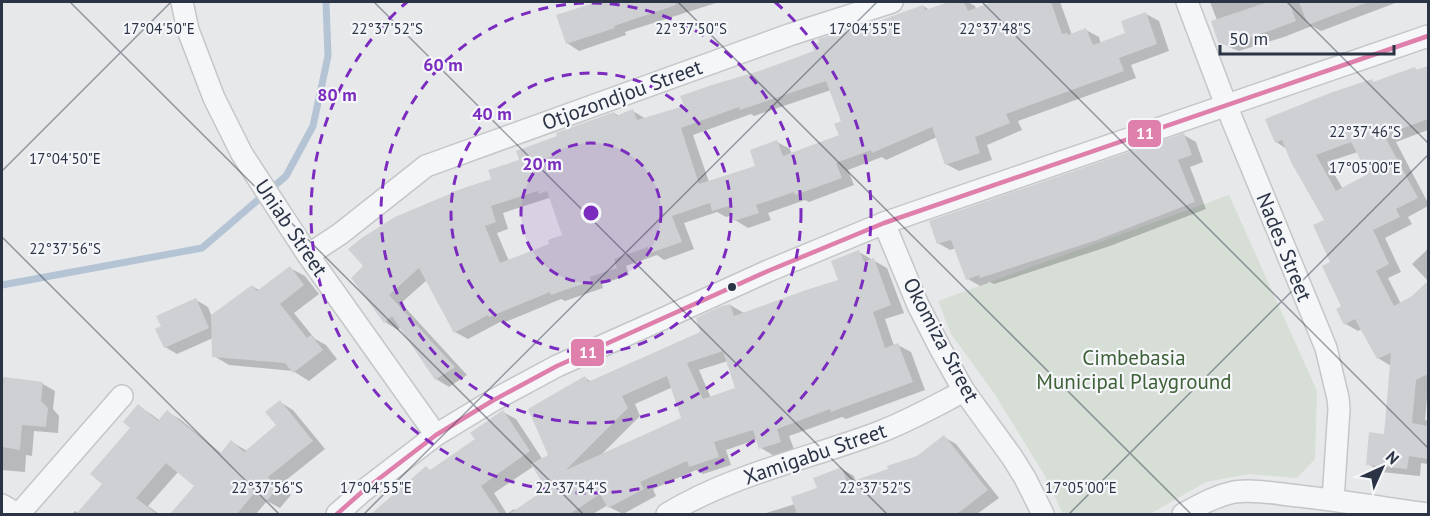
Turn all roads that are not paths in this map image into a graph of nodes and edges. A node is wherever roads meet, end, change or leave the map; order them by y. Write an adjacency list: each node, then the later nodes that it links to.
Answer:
1 (182, 2): 7 (street, Uniab Street)
2 (892, 2): 7 (street, Otjozondjou Street)
3 (1187, 2): 5 (street, Nades Street)
4 (1428, 36): 5 (street)
5 (1226, 105): 6 (street); 11 (street, Nades Street)
6 (884, 223): 8 (street, Okomiza Street); 10 (street)
7 (308, 255): 10 (street, Uniab Street)
8 (964, 391): 15 (street, Xamigabu Street); 16 (street, Okomiza Street)
9 (122, 396): 13 (street)
10 (436, 435): 14 (street)
11 (1333, 500): 17 (street); 18 (street)
12 (2, 505): 13 (street)
13 (18, 514)
14 (337, 514)
15 (667, 514)
16 (1043, 514)
17 (1183, 514)
18 (1428, 514)

